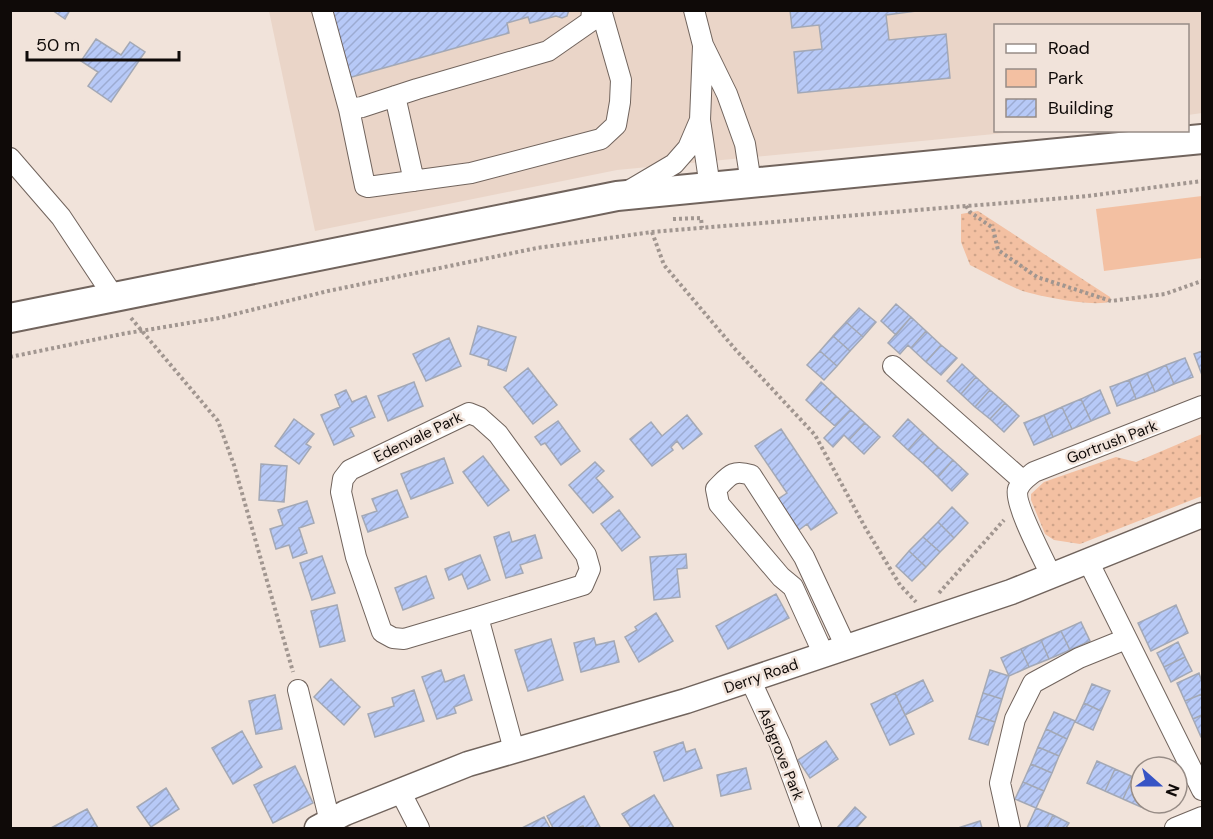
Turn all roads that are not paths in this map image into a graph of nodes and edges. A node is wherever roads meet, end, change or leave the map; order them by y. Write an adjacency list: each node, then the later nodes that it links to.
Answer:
1 (322, 10): 7 (street)
2 (592, 10): 6 (street)
3 (601, 10): 11 (street)
4 (694, 10): 5 (street)
5 (703, 45): 8 (street); 12 (street)
6 (395, 96): 7 (street); 11 (street)
7 (349, 109): 11 (street)
8 (700, 120): 13 (street); 14 (street)
9 (1203, 139): 12 (highway)
10 (10, 158): 15 (street)
11 (414, 182)
12 (751, 183): 13 (highway)
13 (710, 187): 14 (highway)
14 (617, 196): 15 (highway)
15 (114, 297): 16 (highway)
16 (10, 318)
17 (893, 366): 19 (street)
18 (1203, 406): 19 (street, Gortrush Park)
19 (1023, 481): 22 (street)
20 (1203, 515): 21 (main road, Derry Road)
21 (1088, 561): 22 (main road, Derry Road); 26 (street)
22 (1051, 575): 27 (main road, Derry Road)
23 (813, 576): 24 (street); 24 (street); 27 (street)
24 (793, 587): 27 (street)
25 (478, 617): 25 (street, Edenvale Park); 30 (street)
26 (1126, 639): 31 (street); 37 (street)
27 (835, 651): 28 (main road, Derry Road)
28 (750, 679): 30 (main road, Derry Road); 36 (street, Ashgrove Park)
29 (298, 690): 34 (street)
30 (514, 750): 32 (main road, Derry Road)
31 (1203, 790)
32 (400, 791): 34 (main road, Derry Road); 35 (street)
33 (1203, 817): 38 (street)
34 (323, 825)
35 (419, 828)
36 (811, 828)
37 (1010, 828)
38 (1175, 828)

